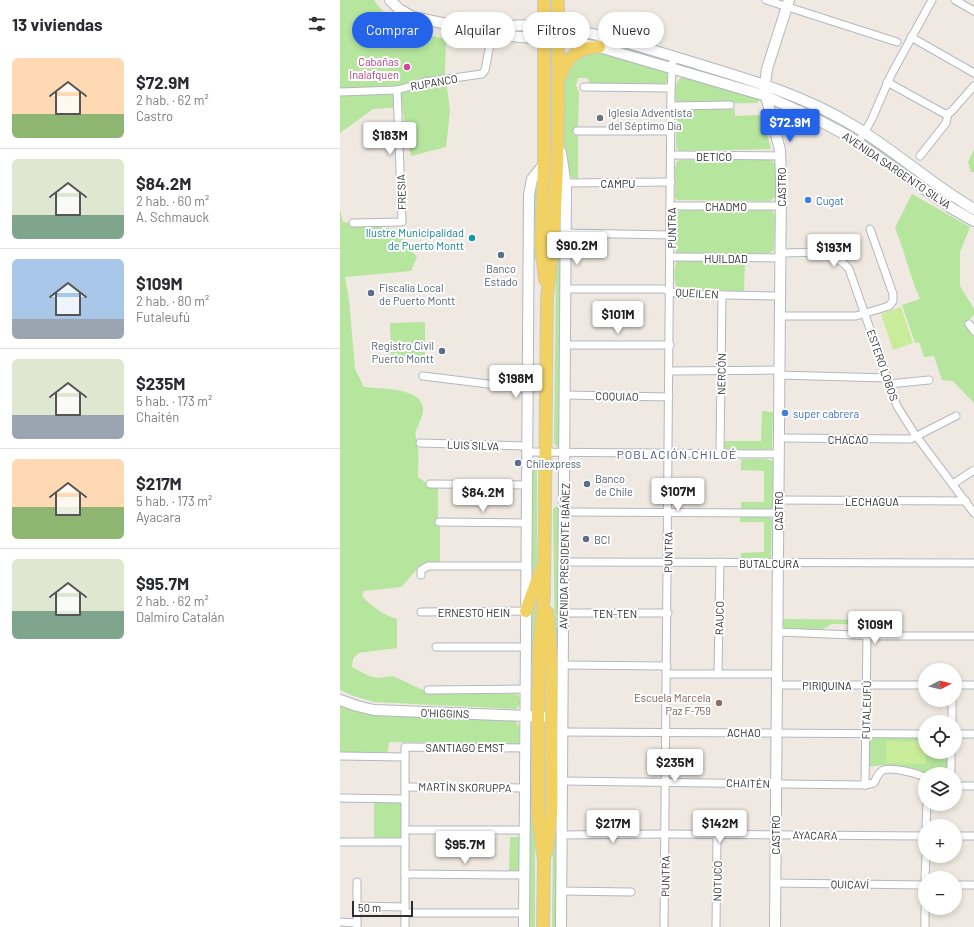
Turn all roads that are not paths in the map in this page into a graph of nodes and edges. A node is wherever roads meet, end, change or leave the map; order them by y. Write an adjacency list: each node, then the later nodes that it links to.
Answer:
1 (390, 0): 11 (street)
2 (544, 0): 9 (main road, AVENIDA PRESIDENTE IBÁÑEZ)
3 (558, 0): 10 (main road, AVENIDA PRESIDENTE IBÁÑEZ)
4 (766, 0): 7 (street)
5 (932, 0): 13 (street)
6 (955, 0): 8 (street)
7 (788, 3): 14 (street); 24 (street, CASTRO)
8 (974, 11)
9 (544, 12)
10 (558, 12)
11 (441, 23)
12 (590, 37): 20 (street, AVENIDA SARGENTO SILVA)
13 (911, 37): 22 (street); 23 (street)
14 (897, 42)
15 (598, 47): 25 (main road)
16 (489, 48): 29 (street, RUPANCO)
17 (544, 48): 44 (main road, AVENIDA PRESIDENTE IBÁÑEZ)
18 (558, 48): 25 (main road, AVENIDA PRESIDENTE IBÁÑEZ)
19 (603, 48): 21 (street, AVENIDA SARGENTO SILVA)
20 (673, 57): 21 (street, PUNTRA); 24 (street, AVENIDA SARGENTO SILVA)
21 (673, 68): 28 (street, PUNTRA); 31 (street, AVENIDA SARGENTO SILVA)
22 (974, 73)
23 (887, 82): 35 (street); 38 (street)
24 (765, 84): 31 (street, CASTRO); 38 (street, AVENIDA SARGENTO SILVA)
25 (558, 86): 45 (main road, AVENIDA PRESIDENTE IBÁÑEZ)
26 (974, 86): 35 (street)
27 (584, 87): 28 (street)
28 (671, 88): 33 (street, PUNTRA)
29 (397, 90): 30 (street, RUPANCO); 51 (street, FRESIA)
30 (340, 92)
31 (766, 96): 34 (street, AVENIDA SARGENTO SILVA); 39 (street, CASTRO)
32 (730, 105): 33 (street)
33 (671, 106): 37 (street, PUNTRA)
34 (800, 111): 39 (street); 40 (street, AVENIDA SARGENTO SILVA)
35 (948, 114): 43 (street)
36 (577, 131): 37 (street)
37 (671, 131): 41 (street, PUNTRA)
38 (865, 133): 40 (street); 49 (street, AVENIDA SARGENTO SILVA)
39 (776, 134): 42 (street, CASTRO)
40 (858, 143): 50 (street, AVENIDA SARGENTO SILVA)
41 (671, 156): 42 (street, DETICO); 46 (street, PUNTRA)
42 (780, 156): 48 (street, CASTRO)
43 (920, 156)
44 (544, 164): 45 (main road); 60 (main road, AVENIDA PRESIDENTE IBÁÑEZ); 74 (street)
45 (562, 181): 46 (street, CAMPU); 53 (street, AVENIDA PRESIDENTE IBÁÑEZ); 60 (main road, AVENIDA PRESIDENTE IBÁÑEZ)
46 (671, 182): 47 (street, PUNTRA)
47 (671, 206): 48 (street, CHADMO); 54 (street, PUNTRA)
48 (781, 206): 55 (street, CASTRO)
49 (974, 209)
50 (974, 221)
51 (353, 223)
52 (870, 229): 62 (street)
53 (566, 234): 54 (street); 57 (street, AVENIDA PRESIDENTE IBÁÑEZ)
54 (671, 235): 56 (street, PUNTRA)
55 (781, 255): 56 (street, HUILDAD); 61 (street, CASTRO); 62 (street, ESTERO LOBOS)
56 (670, 258): 58 (street, PUNTRA)
57 (566, 289): 58 (street, QUEILEN); 66 (street, AVENIDA PRESIDENTE IBÁÑEZ)
58 (670, 292): 59 (street, QUEILEN); 67 (street, PUNTRA)
59 (722, 295): 61 (street, QUEILEN); 69 (street, NERCÓN)
60 (547, 296): 82 (main road, AVENIDA PRESIDENTE IBÁÑEZ)
61 (780, 296): 63 (street, CASTRO)
62 (865, 314): 63 (street); 73 (street, ESTERO LOBOS)
63 (780, 316): 70 (street, CASTRO)
64 (969, 324): 65 (street)
65 (974, 331)
66 (565, 345): 67 (street); 75 (street, AVENIDA PRESIDENTE IBÁÑEZ)
67 (670, 345): 68 (street, PUNTRA)
68 (670, 371): 69 (street); 76 (street, PUNTRA)
69 (721, 371): 70 (street); 85 (street, NERCÓN)
70 (778, 373): 73 (street); 79 (street, CASTRO)
71 (423, 376): 74 (street)
72 (930, 380): 73 (street)
73 (888, 381): 78 (street, ESTERO LOBOS)
74 (528, 389): 81 (street)
75 (565, 395): 76 (street, COQUIAO); 83 (street, AVENIDA PRESIDENTE IBÁÑEZ)
76 (669, 398): 84 (street, PUNTRA)
77 (956, 416): 78 (street)
78 (917, 437): 79 (street, CHACAO); 89 (street, ESTERO LOBOS)
79 (778, 438): 86 (street, CASTRO)
80 (420, 443): 81 (street, LUIS SILVA)
81 (527, 449): 82 (street, LUIS SILVA); 90 (street)
82 (546, 452): 83 (street, LUIS SILVA); 99 (main road, AVENIDA PRESIDENTE IBÁÑEZ)
83 (565, 452): 84 (street, LUIS SILVA); 93 (street, AVENIDA PRESIDENTE IBÁÑEZ)
84 (669, 453): 85 (street, LUIS SILVA); 94 (street, PUNTRA)
85 (720, 454): 86 (street, LUIS SILVA)
86 (778, 454): 91 (street, CASTRO)
87 (974, 470): 89 (street)
88 (430, 484): 90 (street)
89 (953, 484): 92 (street, ESTERO LOBOS)
90 (527, 485): 98 (street)
91 (778, 500): 92 (street, LECHAGUA); 95 (street, CASTRO)
92 (966, 501): 96 (street, ESTERO LOBOS)
93 (564, 512): 94 (street); 100 (street, AVENIDA PRESIDENTE IBÁÑEZ)
94 (668, 513): 95 (street); 101 (street, PUNTRA)
95 (778, 513): 103 (street, CASTRO)
96 (974, 513)
97 (439, 522): 98 (street)
98 (527, 522): 105 (street)
99 (545, 557): 107 (main road, AVENIDA PRESIDENTE IBÁÑEZ); 108 (main road)
100 (564, 562): 101 (street, BUTALCURA); 111 (street, AVENIDA PRESIDENTE IBÁÑEZ)
101 (668, 562): 102 (street, BUTALCURA); 110 (street, PUNTRA)
102 (720, 562): 103 (street, BUTALCURA); 120 (street, RAUCO)
103 (777, 563): 104 (street, BUTALCURA); 112 (street, CASTRO)
104 (974, 563)
105 (526, 566): 106 (street); 108 (street)
106 (422, 575)
107 (544, 595): 131 (main road, AVENIDA PRESIDENTE IBÁÑEZ); 132 (main road, AVENIDA PRESIDENTE IBÁÑEZ)
108 (526, 611): 109 (street, ERNESTO HEIN); 116 (street)
109 (421, 612)
110 (668, 612): 111 (street, TEN-TEN); 118 (street, PUNTRA)
111 (563, 613): 117 (street, AVENIDA PRESIDENTE IBÁÑEZ)
112 (777, 632): 113 (street); 121 (street, CASTRO)
113 (867, 635): 114 (street); 123 (street, FUTALEUFÚ)
114 (974, 636)
115 (436, 647): 116 (street)
116 (526, 647): 127 (street)
117 (563, 665): 118 (street); 133 (street, AVENIDA PRESIDENTE IBÁÑEZ)
118 (667, 666): 119 (street, PUNTRA)
119 (667, 674): 120 (street); 134 (street, PUNTRA)
120 (718, 674): 121 (street)
121 (776, 674): 122 (street, CASTRO)
122 (776, 685): 123 (street, PIRIQUINA); 135 (street, CASTRO)
123 (866, 685): 124 (street, PIRIQUINA); 136 (street, FUTALEUFÚ)
124 (918, 685)
125 (962, 685): 126 (street)
126 (974, 685)
127 (525, 689): 128 (street); 130 (street)
128 (428, 690)
129 (340, 700): 130 (street, O'HIGGINS)
130 (525, 716): 131 (street, O'HIGGINS); 140 (street)
131 (538, 716): 132 (street, O'HIGGINS); 165 (main road, AVENIDA PRESIDENTE IBÁÑEZ)
132 (551, 717): 165 (main road, AVENIDA PRESIDENTE IBÁÑEZ)
133 (562, 732): 134 (street, ACHAO); 144 (street, AVENIDA PRESIDENTE IBÁÑEZ)
134 (666, 732): 135 (street, ACHAO); 145 (street, PUNTRA)
135 (776, 732): 136 (street, ACHAO); 146 (street, CASTRO)
136 (866, 734): 137 (street, ACHAO); 147 (street, FUTALEUFÚ)
137 (918, 734)
138 (962, 734): 139 (street)
139 (974, 734)
140 (525, 748): 142 (street, SANTIAGO EMST); 151 (street)
141 (340, 756): 142 (street)
142 (405, 757): 150 (street)
143 (918, 773): 147 (street)
144 (562, 781): 145 (street, CHAITÉN); 159 (street, AVENIDA PRESIDENTE IBÁÑEZ)
145 (666, 782): 146 (street, CHAITÉN); 156 (street, PUNTRA)
146 (776, 783): 147 (street, CHAITÉN); 158 (street, CASTRO)
147 (865, 785)
148 (962, 786): 149 (street)
149 (974, 786)
150 (405, 787): 151 (street, MARTÍN SKORUPPA); 153 (street)
151 (525, 788): 155 (street)
152 (340, 798): 153 (street, MARTÍN SKORUPPA)
153 (405, 799): 154 (street)
154 (405, 830): 155 (street); 164 (street)
155 (524, 830): 167 (street)
156 (666, 834): 157 (street, AYACARA); 159 (street, AYACARA); 185 (street, PUNTRA)
157 (717, 834): 158 (street, AYACARA); 186 (street, NOTUCO)
158 (775, 834): 160 (street, AYACARA); 169 (street, CASTRO)
159 (561, 835): 173 (street, AVENIDA PRESIDENTE IBÁÑEZ)
160 (918, 836)
161 (962, 836): 162 (street)
162 (974, 836)
163 (340, 842): 164 (street)
164 (405, 842): 166 (street)
165 (544, 860): 183 (main road, AVENIDA PRESIDENTE IBÁÑEZ)
166 (405, 874): 167 (street); 176 (street)
167 (524, 875): 177 (street)
168 (357, 882): 175 (street)
169 (775, 883): 170 (street, QUICAVÍ); 187 (street, CASTRO)
170 (918, 884)
171 (962, 884): 172 (street)
172 (974, 884)
173 (561, 891): 174 (street); 184 (street, AVENIDA PRESIDENTE IBÁÑEZ)
174 (631, 892)
175 (357, 906): 176 (street); 180 (street)
176 (405, 910): 177 (street); 181 (street)
177 (524, 913): 182 (street)
178 (925, 915): 188 (street)
179 (340, 922): 180 (street)
180 (357, 925)
181 (405, 927)
182 (524, 927)
183 (543, 927)
184 (561, 927)
185 (664, 927)
186 (716, 927)
187 (775, 927)
188 (925, 927)

